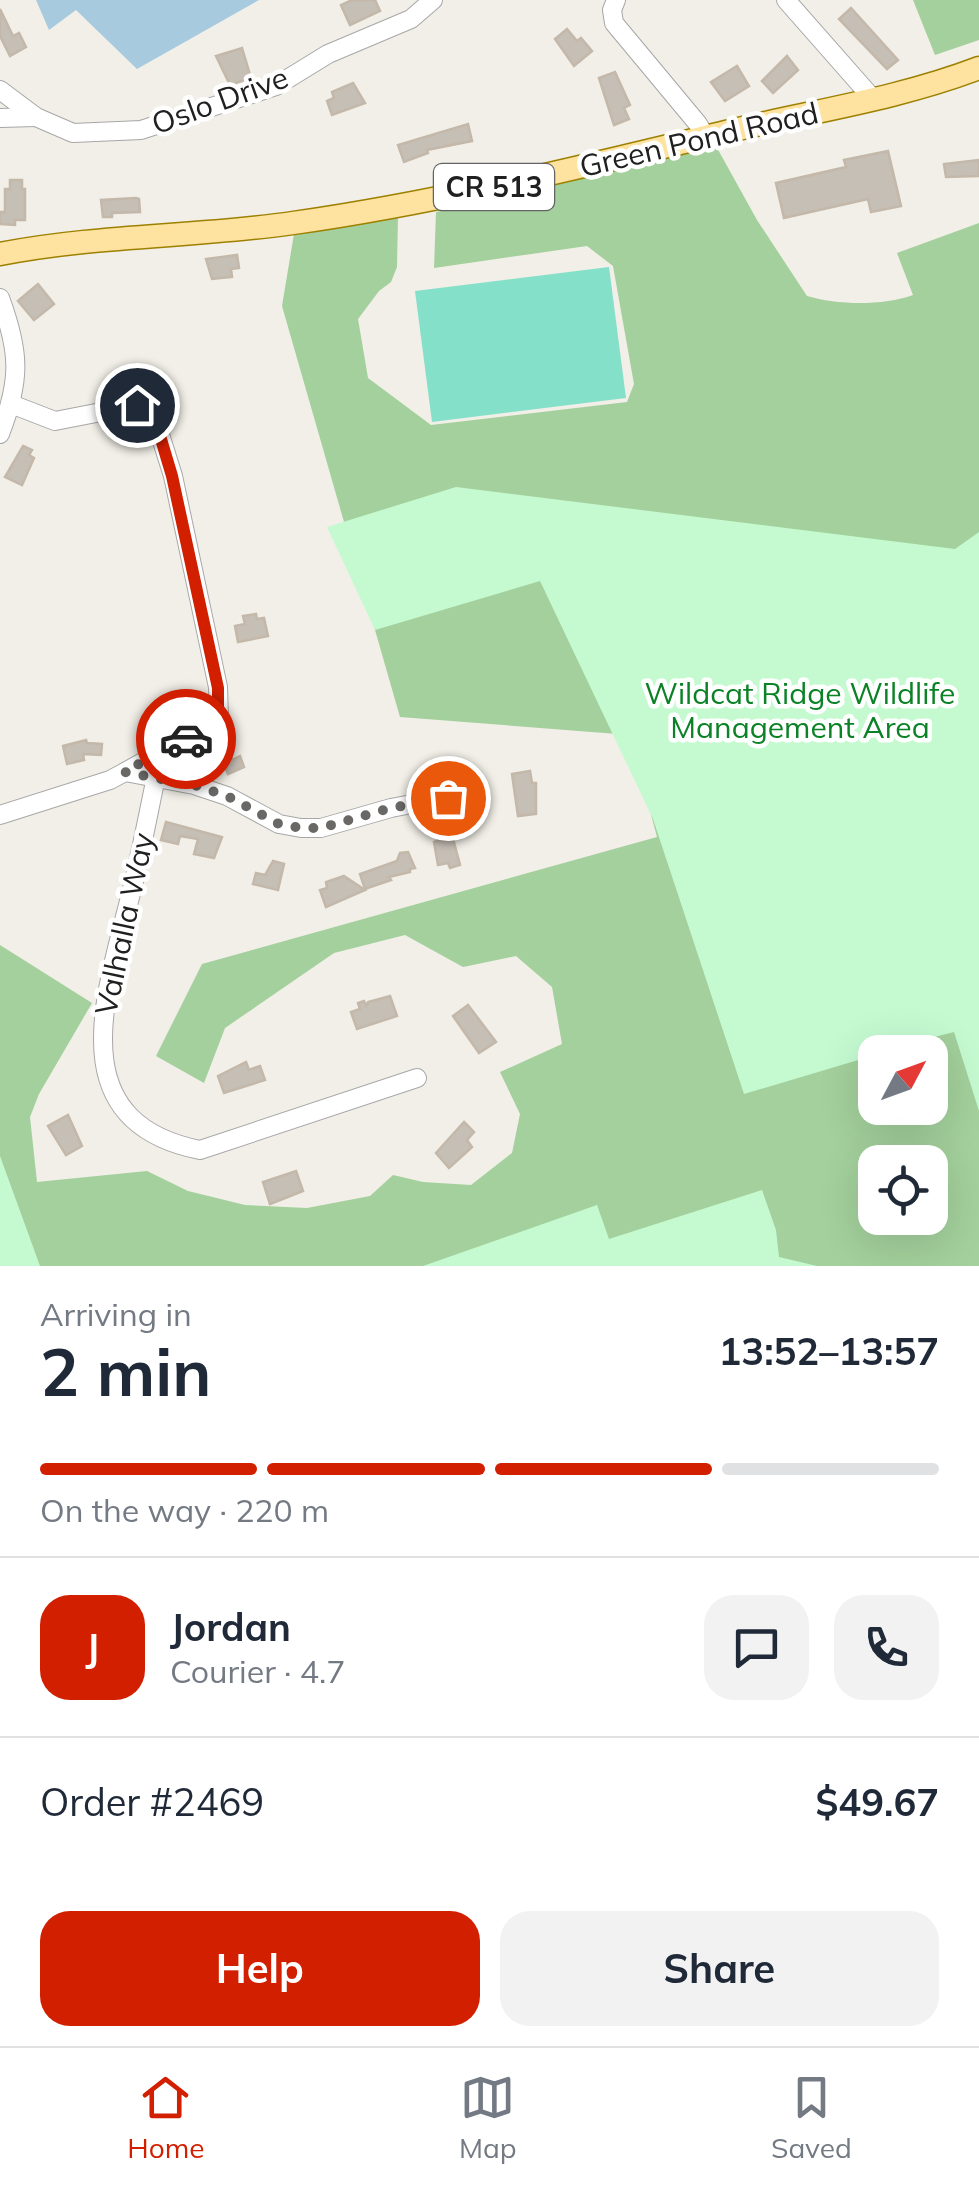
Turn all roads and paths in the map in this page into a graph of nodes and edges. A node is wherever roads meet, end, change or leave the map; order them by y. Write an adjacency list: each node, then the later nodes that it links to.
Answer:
1 (433, 0): 7 (street, Oslo Drive)
2 (616, 0): 9 (street)
3 (786, 0): 6 (street)
4 (979, 68): 6 (main road, Green Pond Road / CR 513)
5 (0, 90): 7 (street, Oslo Drive)
6 (874, 100): 9 (main road, Green Pond Road / CR 513)
7 (36, 117): 8 (street)
8 (0, 118)
9 (706, 138): 10 (main road, Green Pond Road / CR 513)
10 (0, 254)
11 (0, 298): 12 (street)
12 (12, 404): 13 (street); 14 (street)
13 (0, 434)
14 (124, 772): 15 (street); 17 (street)
15 (156, 777): 16 (street); 18 (street, Valhalla Way)
16 (448, 798)
17 (0, 815)
18 (417, 1078)

